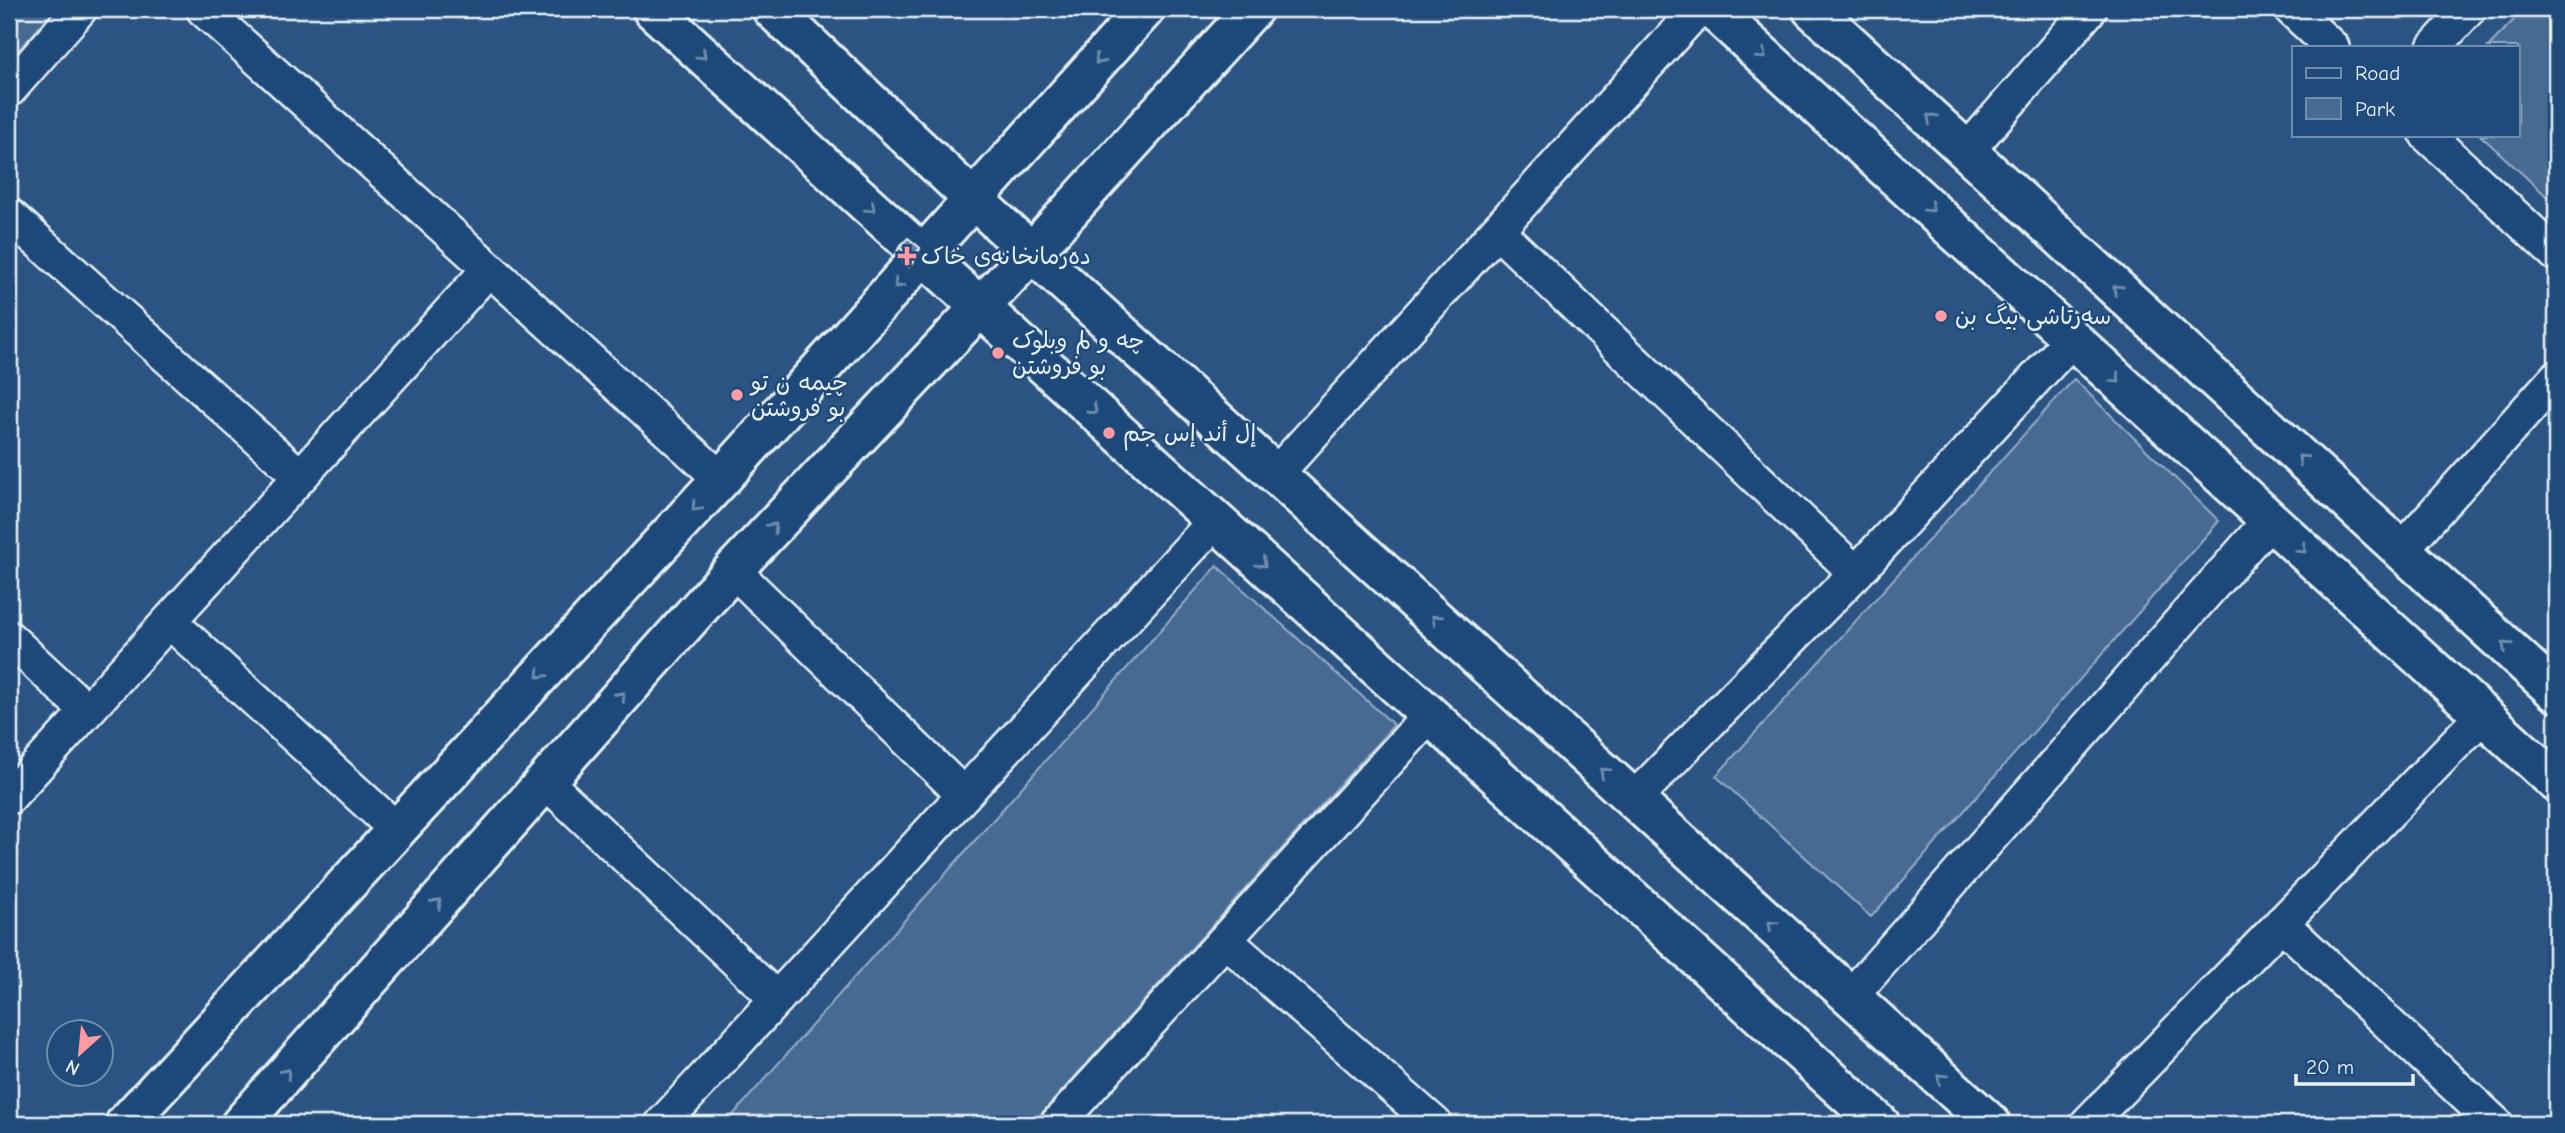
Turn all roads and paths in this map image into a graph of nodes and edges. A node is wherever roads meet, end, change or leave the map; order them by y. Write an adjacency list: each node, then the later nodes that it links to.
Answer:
1 (80, 9): 15 (street)
2 (203, 9): 24 (street)
3 (652, 9): 23 (street, one-way to 23)
4 (772, 9): 18 (street)
5 (1144, 9): 18 (street, one-way to 18)
6 (1253, 9): 21 (street)
7 (1698, 9): 20 (street)
8 (1712, 9): 26 (street, one-way to 26)
9 (1812, 9): 17 (street, one-way to 9)
10 (2090, 9): 17 (street)
11 (2291, 9): 13 (street)
12 (2469, 9): 14 (street)
13 (2331, 46)
14 (2435, 46)
15 (9, 90)
16 (2428, 136): 22 (street)
17 (1967, 151): 33 (street, one-way to 17)
18 (974, 200): 21 (street); 23 (street)
19 (9, 215): 29 (street)
20 (1497, 231): 28 (street); 35 (street)
21 (1032, 252): 25 (street); 28 (street)
22 (2556, 254)
23 (923, 256): 25 (street); 30 (street, one-way to 30)
24 (489, 269): 29 (street); 30 (street)
25 (980, 307): 32 (street, one-way to 32); 34 (street, one-way to 25)
26 (2072, 338): 31 (street, one-way to 31); 35 (street)
27 (2556, 378): 33 (street)
28 (1276, 474): 46 (street, one-way to 28)
29 (300, 476): 36 (street)
30 (721, 479): 47 (street, one-way to 47)
31 (2270, 520): 41 (street, one-way to 41); 50 (street)
32 (1215, 521): 40 (street, one-way to 40); 44 (street)
33 (2401, 550): 38 (street, one-way to 33)
34 (733, 570): 42 (street, one-way to 34); 44 (street)
35 (1856, 573): 46 (street)
36 (169, 621): 39 (street); 47 (street)
37 (9, 638): 39 (street)
38 (2556, 692)
39 (87, 711): 45 (street)
40 (1430, 715): 49 (street); 57 (street)
41 (2483, 715): 43 (street); 48 (street)
42 (545, 781): 51 (street); 53 (street, one-way to 42)
43 (2556, 782)
44 (964, 795): 51 (street)
45 (9, 797)
46 (1633, 799): 50 (street, one-way to 46)
47 (397, 830): 52 (street)
48 (2281, 923): 59 (street); 60 (street)
49 (1224, 940): 55 (street); 56 (street)
50 (1851, 996): 58 (street, one-way to 50)
51 (778, 999): 54 (street)
52 (125, 1124)
53 (241, 1124)
54 (663, 1124)
55 (1057, 1124)
56 (1434, 1124)
57 (1880, 1124)
58 (1991, 1124)
59 (2087, 1124)
60 (2496, 1124)

